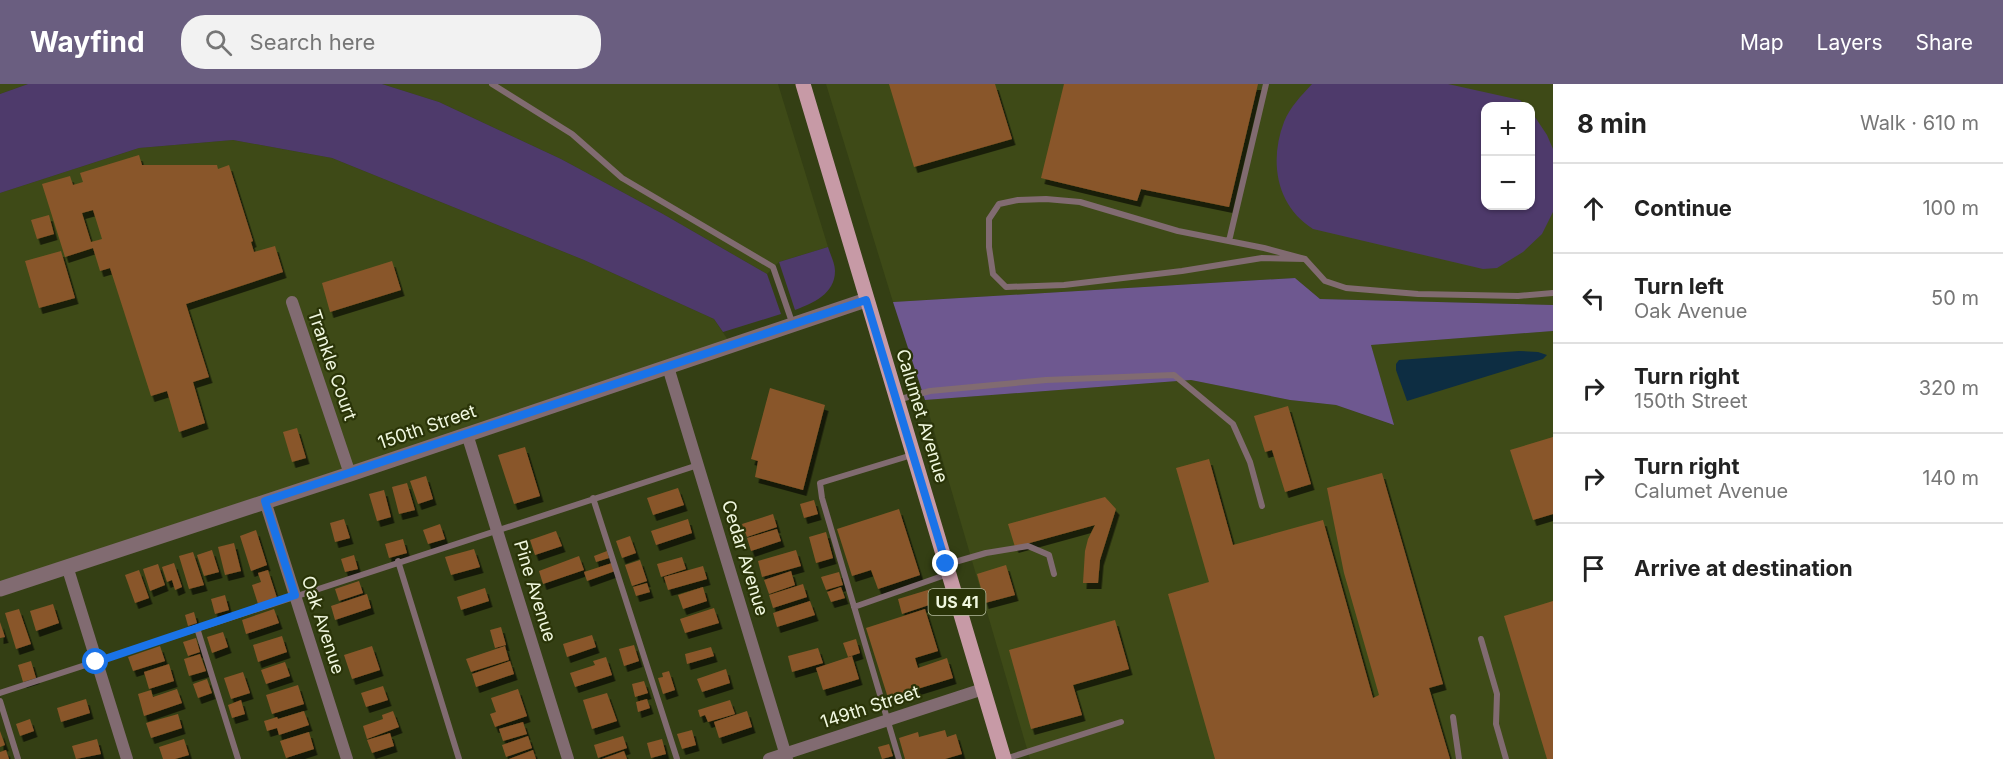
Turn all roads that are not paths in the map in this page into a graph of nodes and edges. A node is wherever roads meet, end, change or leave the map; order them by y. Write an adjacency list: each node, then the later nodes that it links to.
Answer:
1 (492, 84): 9 (lane)
2 (802, 84): 7 (main road, Calumet Avenue / US 41)
3 (1266, 84): 4 (lane)
4 (1229, 241): 5 (lane); 5 (lane)
5 (1305, 259): 6 (lane)
6 (1553, 293)
7 (866, 300): 9 (street, 150th Street); 11 (main road, Calumet Avenue / US 41)
8 (292, 302): 15 (street, Trankle Court)
9 (793, 325): 10 (street, 150th Street)
10 (668, 367): 12 (street, 150th Street); 14 (street, Cedar Avenue)
11 (897, 400): 13 (main road, Calumet Avenue / US 41); 18 (lane)
12 (467, 434): 15 (street, 150th Street); 19 (street, Pine Avenue)
13 (913, 455): 22 (main road, Calumet Avenue / US 41); 26 (lane)
14 (698, 465): 16 (lane); 36 (street, Cedar Avenue)
15 (350, 474): 17 (street, 150th Street)
16 (593, 498): 19 (lane); 43 (lane)
17 (265, 501): 21 (street, 150th Street); 25 (street, Oak Avenue)
18 (1262, 506)
19 (496, 529): 20 (lane); 42 (street, Pine Avenue)
20 (398, 561): 25 (lane); 41 (lane)
21 (67, 566): 24 (street, 150th Street); 29 (street)
22 (947, 569): 23 (lane); 26 (lane); 30 (main road, Calumet Avenue / US 41)
23 (1054, 574)
24 (0, 589)
25 (295, 595): 27 (lane); 40 (street, Oak Avenue)
26 (854, 607): 34 (lane)
27 (197, 628): 29 (lane); 39 (lane)
28 (1481, 639): 48 (lane)
29 (96, 662): 31 (lane); 38 (street)
30 (983, 689): 34 (street, 149th Street); 46 (main road, Calumet Avenue / US 41)
31 (0, 693)
32 (0, 701): 37 (lane)
33 (1454, 717): 47 (lane)
34 (887, 720): 36 (street, 149th Street); 45 (lane)
35 (1121, 722): 46 (lane)
36 (786, 756): 44 (street, 149th Street)
37 (18, 759)
38 (127, 759)
39 (238, 759)
40 (347, 759)
41 (459, 759)
42 (568, 759)
43 (677, 759)
44 (769, 759)
45 (898, 759)
46 (1005, 759)
47 (1459, 759)
48 (1506, 759)

